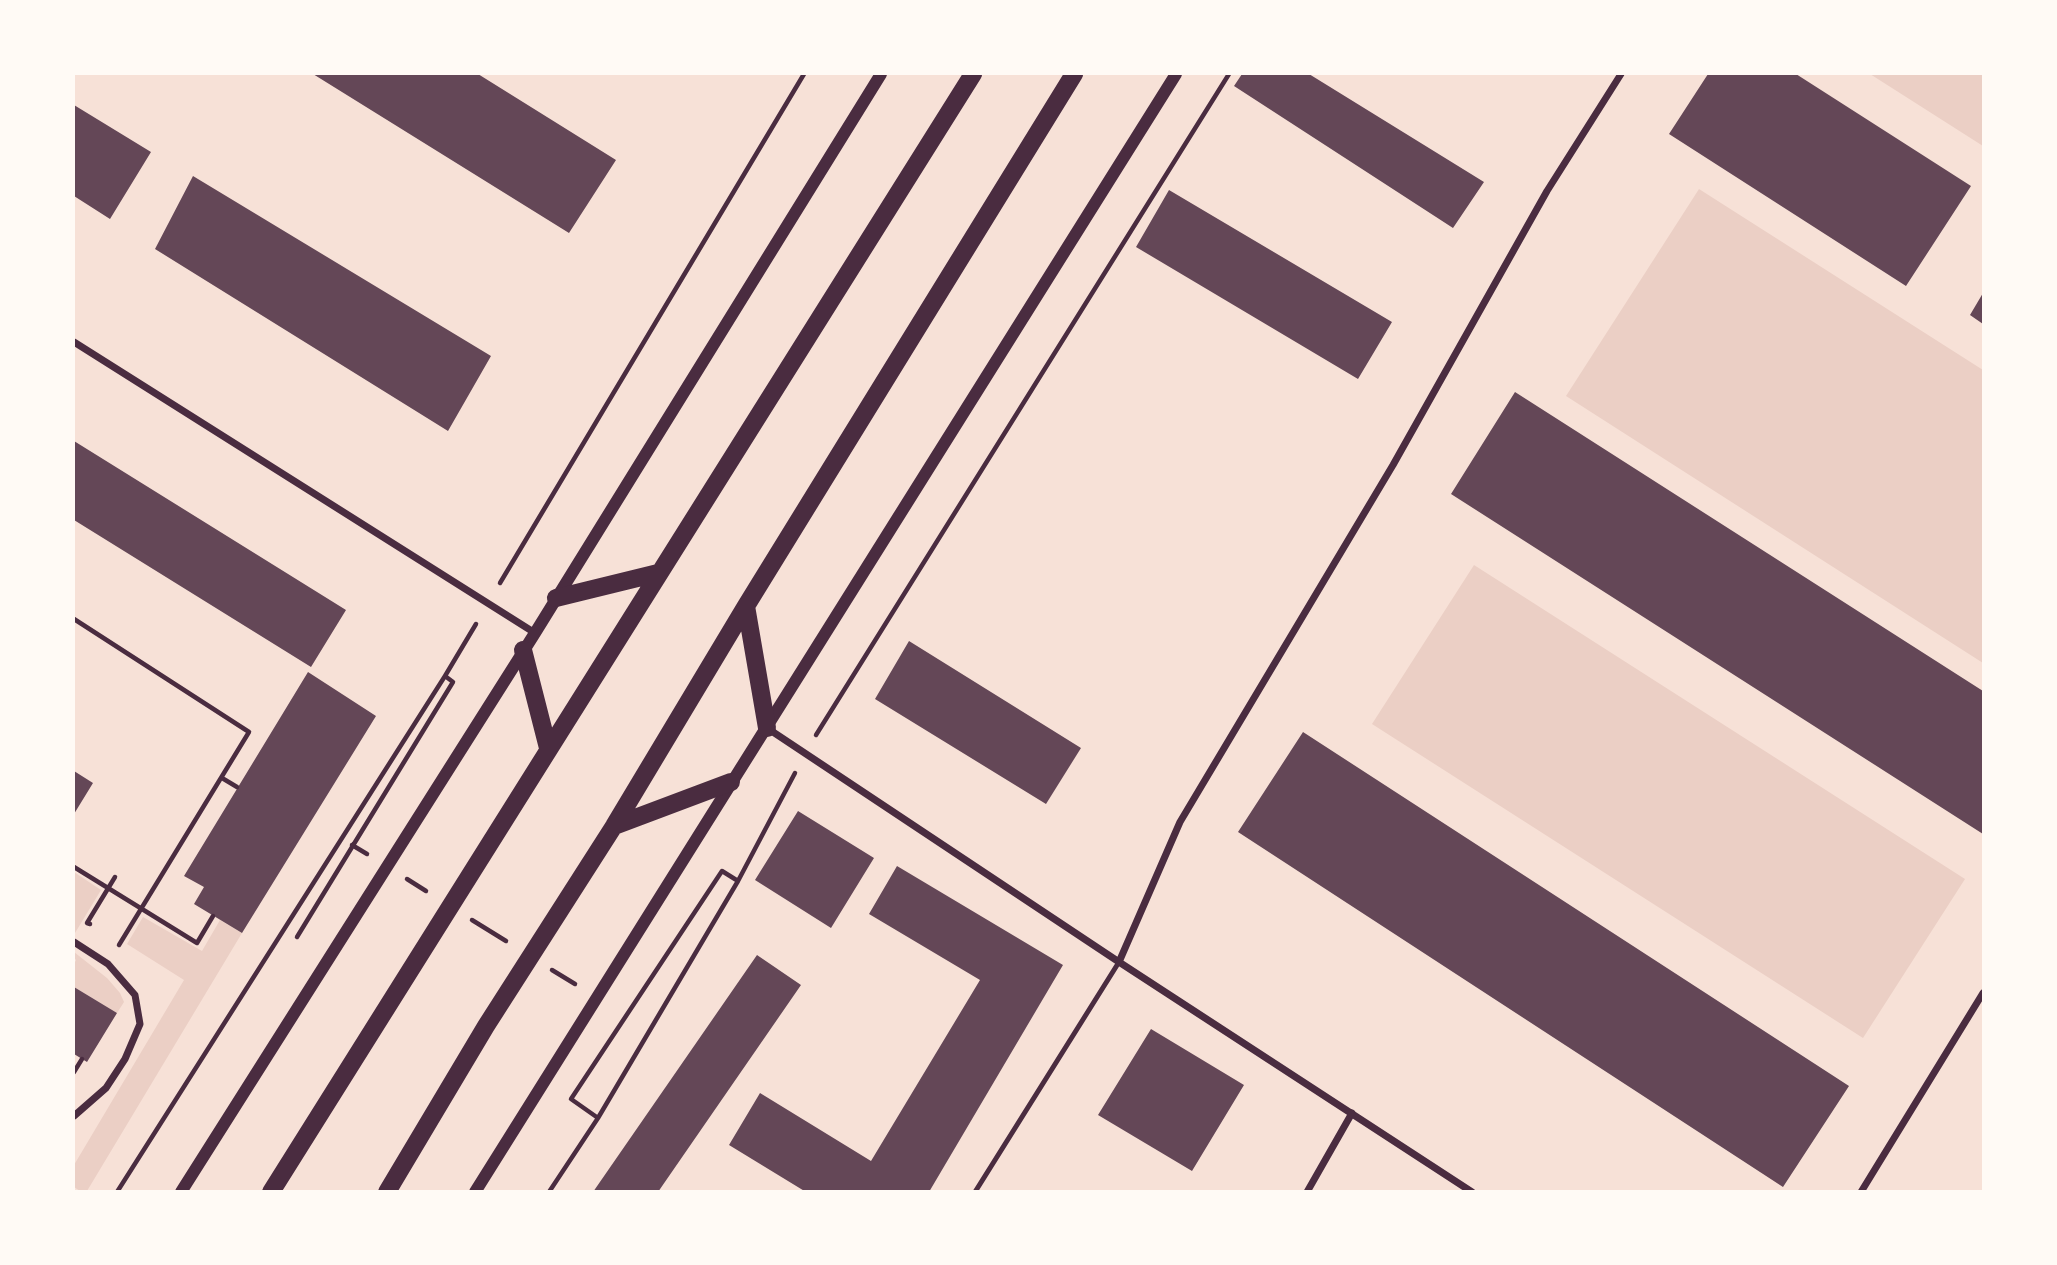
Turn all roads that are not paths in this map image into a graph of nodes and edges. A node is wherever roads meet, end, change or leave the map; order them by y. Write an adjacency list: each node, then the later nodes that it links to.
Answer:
1 (881, 74): 8 (street)
2 (973, 74): 7 (main road)
3 (1074, 74): 9 (main road)
4 (1176, 74): 12 (street)
5 (1621, 74): 17 (street)
6 (74, 342): 10 (street)
7 (658, 573): 8 (main road); 13 (main road)
8 (556, 598): 10 (street)
9 (746, 606): 12 (main road); 15 (main road)
10 (535, 633): 11 (street)
11 (523, 650): 13 (main road); 21 (street)
12 (767, 728): 14 (street); 17 (street)
13 (548, 748): 22 (main road)
14 (731, 782): 15 (main road); 24 (street)
15 (614, 827): 23 (main road)
16 (74, 943): 20 (street)
17 (1119, 962): 19 (street); 25 (lane)
18 (1983, 993): 28 (street)
19 (1352, 1113): 26 (street); 27 (street)
20 (74, 1116)
21 (181, 1192)
22 (271, 1192)
23 (387, 1192)
24 (475, 1192)
25 (975, 1192)
26 (1307, 1192)
27 (1472, 1192)
28 (1861, 1192)

